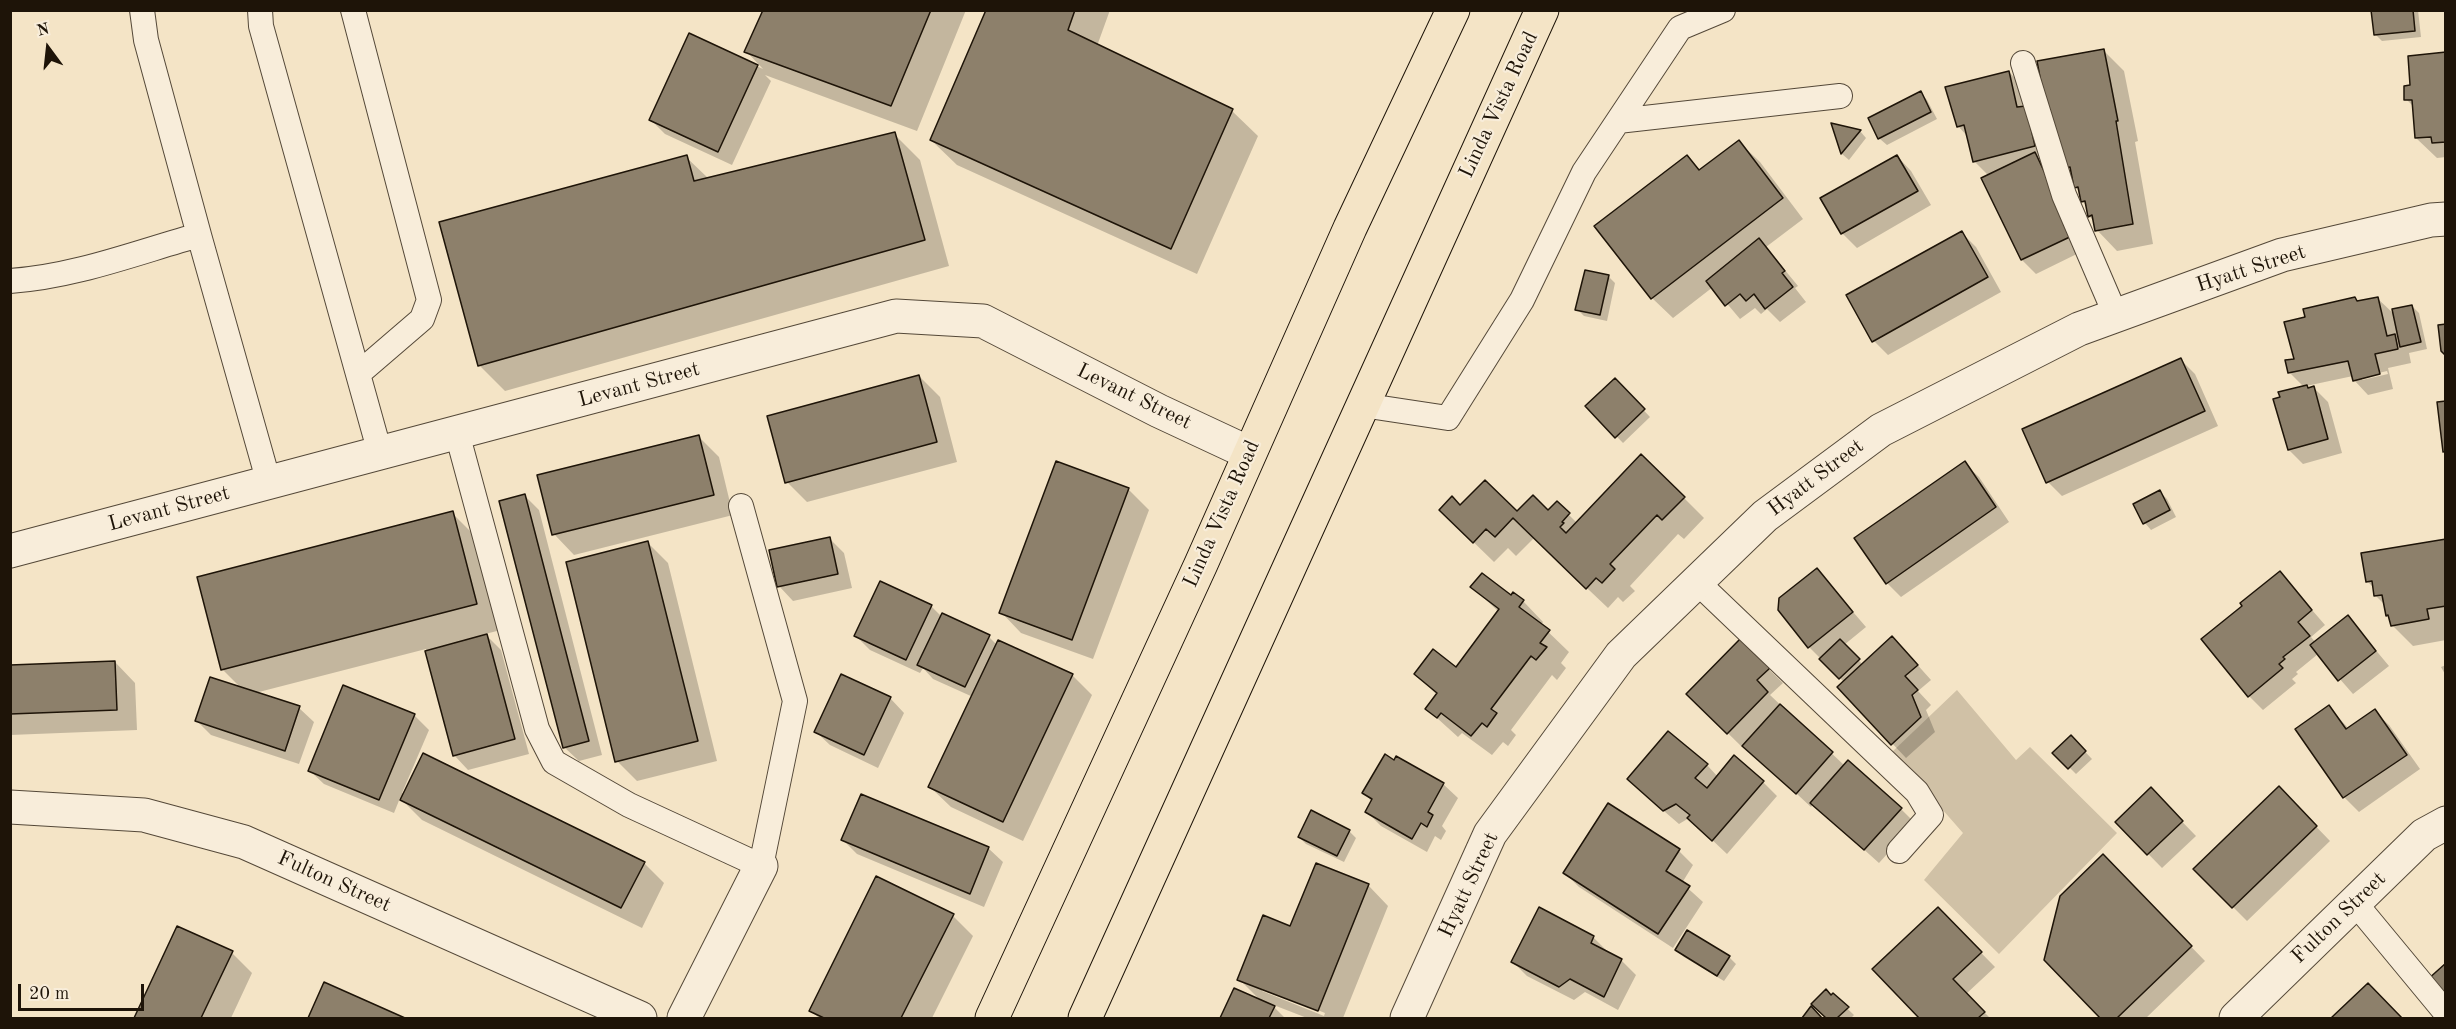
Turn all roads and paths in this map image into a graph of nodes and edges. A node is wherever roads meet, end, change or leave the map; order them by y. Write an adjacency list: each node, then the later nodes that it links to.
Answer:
1 (142, 10): 11 (lane)
2 (260, 10): 14 (lane)
3 (352, 10): 14 (lane)
4 (1453, 10): 18 (main road, Linda Vista Road)
5 (1542, 10): 15 (main road, Linda Vista Road)
6 (1723, 10): 9 (lane)
7 (2023, 63): 13 (lane)
8 (1840, 96): 9 (lane)
9 (1618, 121): 15 (lane)
10 (2445, 219): 13 (street, Hyatt Street)
11 (199, 235): 12 (lane); 19 (lane)
12 (10, 281)
13 (2116, 316): 22 (street, Hyatt Street)
14 (358, 374): 17 (lane)
15 (1362, 405): 32 (main road, Linda Vista Road)
16 (457, 433): 17 (street, Levant Street); 18 (street, Levant Street); 26 (lane)
17 (380, 453): 19 (street, Levant Street)
18 (1249, 453): 31 (main road, Linda Vista Road)
19 (269, 483): 21 (street, Levant Street)
20 (741, 506): 26 (lane)
21 (10, 551)
22 (1696, 581): 25 (lane); 33 (street, Hyatt Street)
23 (10, 807): 29 (street, Fulton Street)
24 (2445, 823): 27 (street, Fulton Street)
25 (1899, 851)
26 (761, 866): 30 (street)
27 (2355, 903): 28 (lane); 34 (street, Fulton Street)
28 (2445, 1013)
29 (640, 1018)
30 (684, 1018)
31 (992, 1018)
32 (1084, 1018)
33 (1407, 1018)
34 (2236, 1018)

